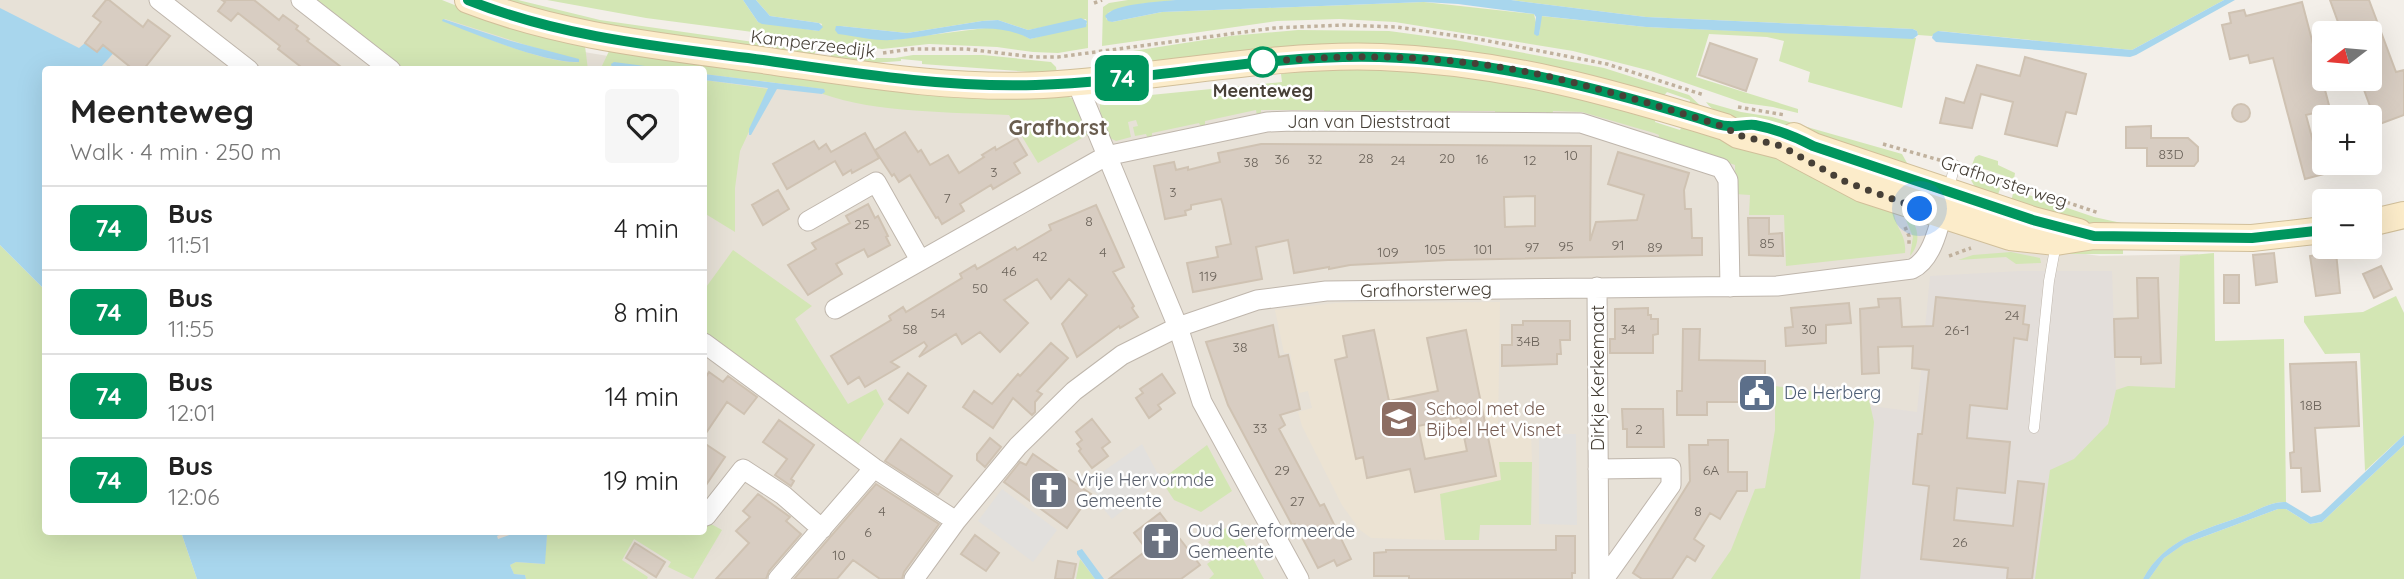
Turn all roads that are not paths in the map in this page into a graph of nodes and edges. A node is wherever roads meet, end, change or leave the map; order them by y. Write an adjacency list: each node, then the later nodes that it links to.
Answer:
1 (159, 0): 4 (street)
2 (301, 0): 5 (street)
3 (468, 0): 6 (main road)
4 (244, 66)
5 (386, 66)
6 (1077, 83): 7 (street); 9 (main road)
7 (1106, 156): 15 (street, Jan van Dieststraat); 17 (street, Jan van Dieststraat); 19 (street)
8 (1955, 165): 9 (lane)
9 (1945, 203): 14 (main road); 17 (street, Grafhorsterweg)
10 (2404, 215): 11 (main road)
11 (2382, 220)
12 (808, 221): 15 (street)
13 (2312, 231): 14 (main road)
14 (2057, 234): 21 (lane)
15 (920, 260): 18 (street, Jan van Dieststraat)
16 (1597, 287): 17 (street, Grafhorsterweg); 19 (street, Grafhorsterweg); 23 (street, Dirkje Kerkemaat)
17 (1730, 287)
18 (835, 309)
19 (1178, 327): 25 (street, Grafhorsterweg); 29 (street)
20 (707, 345): 22 (street)
21 (2034, 428)
22 (874, 468): 25 (street); 26 (street)
23 (1598, 468): 30 (street, Dirkje Kerkemaat); 30 (street, Dirkje Kerkemaat)
24 (707, 515): 26 (street)
25 (956, 521): 28 (street, Grafhorsterweg)
26 (822, 529): 27 (street)
27 (778, 579)
28 (914, 579)
29 (1298, 579)
30 (1602, 579)

